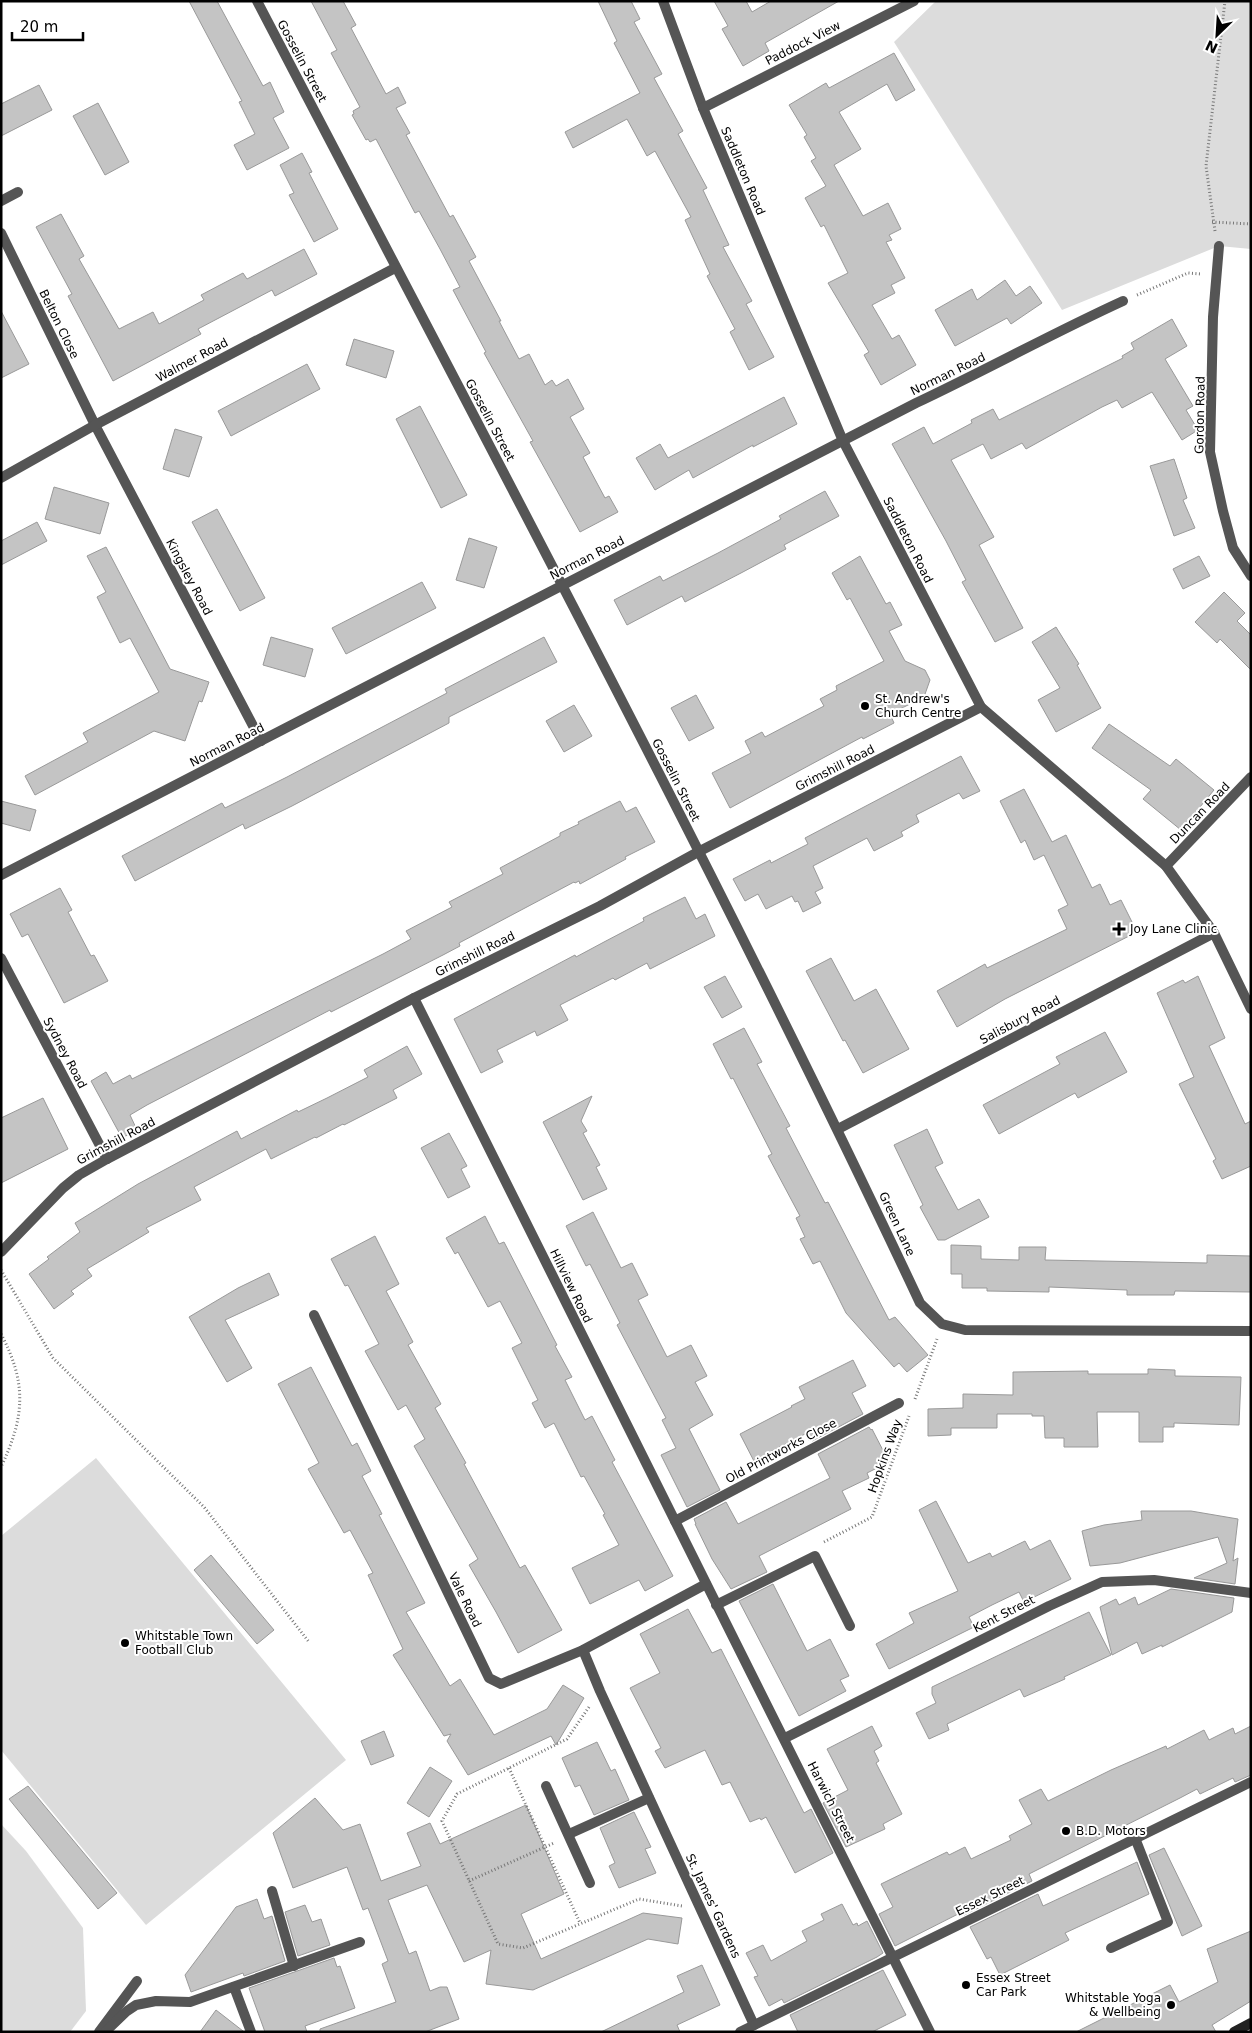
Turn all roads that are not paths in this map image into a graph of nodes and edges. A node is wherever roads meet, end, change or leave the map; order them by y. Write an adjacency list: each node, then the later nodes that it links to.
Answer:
1 (257, 1): 9 (street, Gosselin Street)
2 (663, 1): 4 (street, Saddleton Road)
3 (914, 1): 4 (street, Paddock View)
4 (703, 108): 12 (street, Saddleton Road)
5 (18, 192): 6 (street)
6 (1, 201)
7 (1, 233): 11 (street, Belton Close)
8 (1219, 246): 14 (street, Gordon Road)
9 (396, 268): 11 (street, Walmer Road); 15 (street, Gosselin Street)
10 (1123, 301): 12 (street, Norman Road)
11 (95, 425): 13 (street, Walmer Road); 17 (street, Kingsley Road)
12 (843, 441): 15 (street, Norman Road); 16 (street, Saddleton Road)
13 (1, 478)
14 (1251, 576)
15 (562, 585): 17 (street, Norman Road); 19 (street, Gosselin Street)
16 (981, 707): 19 (street, Grimshill Road); 20 (street, Saddleton Road)
17 (261, 741): 21 (street, Norman Road)
18 (1251, 777): 20 (street, Duncan Road)
19 (698, 852): 24 (street, Grimshill Road); 26 (street, Green Lane)
20 (1166, 866): 22 (street, Saddleton Road)
21 (1, 875)
22 (1214, 932): 25 (street, Saddleton Road); 26 (street, Salisbury Road)
23 (1, 958): 27 (street, Sydney Road)
24 (414, 998): 27 (street, Grimshill Road); 32 (street, Hillview Road)
25 (1251, 1009)
26 (838, 1129): 30 (street, Green Lane)
27 (107, 1159): 28 (street, Grimshill Road)
28 (1, 1252)
29 (314, 1315): 37 (street, Vale Road)
30 (1251, 1331)
31 (899, 1403): 32 (street, Old Printworks Close)
32 (675, 1521): 33 (street, Hillview Road)
33 (706, 1584): 35 (street, Harwich Street); 37 (street, Vale Road)
34 (1251, 1593): 38 (street, Kent Street)
35 (716, 1604): 36 (street); 38 (street, Harwich Street)
36 (850, 1626)
37 (583, 1650): 41 (street, St. James' Gardens)
38 (785, 1738): 48 (street, Harwich Street)
39 (1251, 1782): 43 (street, Essex Street)
40 (546, 1786): 42 (street)
41 (649, 1798): 42 (street); 53 (street, St. James' Gardens)
42 (569, 1834): 44 (street)
43 (1135, 1838): 47 (street); 48 (street, Essex Street)
44 (590, 1883)
45 (272, 1891): 49 (street)
46 (360, 1942): 49 (street)
47 (1111, 1948)
48 (894, 1957): 53 (street, Essex Street); 58 (street, Harwich Street)
49 (294, 1966): 51 (street)
50 (137, 1981): 54 (street)
51 (234, 1987): 55 (street); 56 (street)
52 (1251, 2023): 59 (main road)
53 (754, 2025): 57 (street, Essex Street)
54 (99, 2032)
55 (105, 2032)
56 (251, 2032)
57 (740, 2032)
58 (930, 2032)
59 (1234, 2032)

